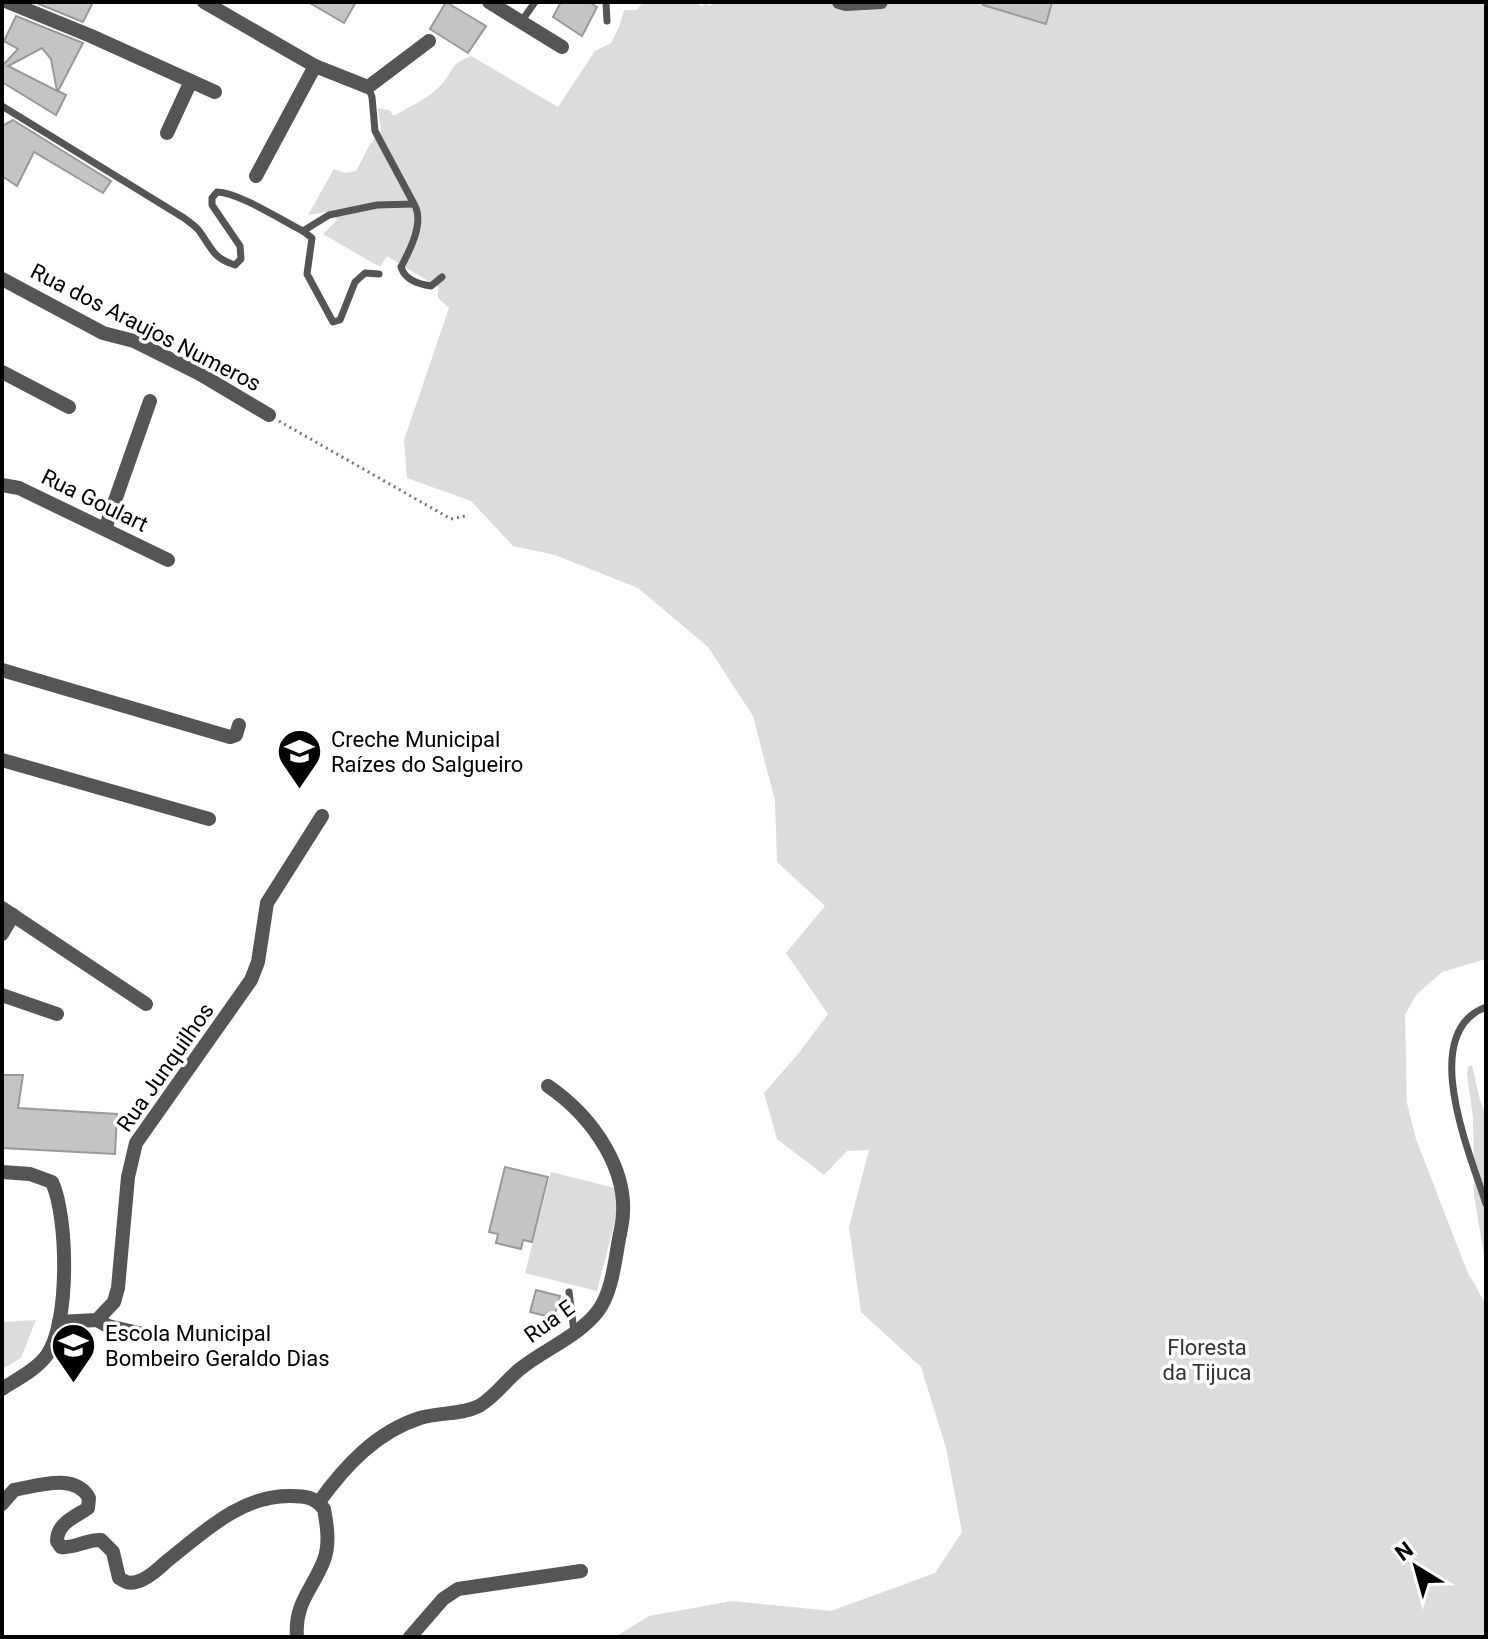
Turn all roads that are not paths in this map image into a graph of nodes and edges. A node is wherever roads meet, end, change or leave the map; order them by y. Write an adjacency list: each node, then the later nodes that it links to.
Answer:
1 (8, 2): 13 (street)
2 (204, 2): 12 (street)
3 (489, 2): 9 (street)
4 (535, 2): 9 (lane)
5 (606, 2): 8 (lane)
6 (839, 2): 7 (street)
7 (881, 2)
8 (607, 21)
9 (521, 22): 11 (street)
10 (429, 41): 14 (street)
11 (562, 47)
12 (315, 66): 14 (street); 18 (street)
13 (191, 81): 15 (street); 17 (street)
14 (368, 87): 19 (lane)
15 (215, 92)
16 (2, 106): 20 (lane)
17 (167, 133)
18 (256, 176)
19 (414, 204): 20 (lane); 22 (lane)
20 (303, 231): 21 (lane)
21 (379, 274)
22 (442, 277)
23 (2, 279): 27 (street, Rua dos Araujos Numeros)
24 (2, 372): 26 (street)
25 (150, 401): 29 (street)
26 (69, 407)
27 (269, 415)
28 (2, 485): 29 (street, Rua Goulart)
29 (105, 529): 30 (street, Rua Goulart)
30 (168, 560)
31 (2, 670): 32 (street)
32 (239, 725)
33 (2, 760): 35 (street)
34 (322, 816): 46 (street, Rua Junquilhos)
35 (209, 819)
36 (7, 911): 37 (street); 39 (street)
37 (2, 934)
38 (2, 995): 41 (street)
39 (146, 1004)
40 (1486, 1007): 44 (lane)
41 (57, 1014)
42 (548, 1086): 48 (street, Rua E)
43 (2, 1172): 47 (street)
44 (1486, 1204)
45 (569, 1292): 48 (lane)
46 (97, 1320): 47 (street); 49 (street)
47 (59, 1322): 50 (street)
48 (574, 1332): 51 (street, Rua E)
49 (152, 1336)
50 (2, 1389)
51 (319, 1502): 52 (street); 54 (street)
52 (2, 1504)
53 (581, 1571): 55 (street)
54 (297, 1637)
55 (410, 1637)

